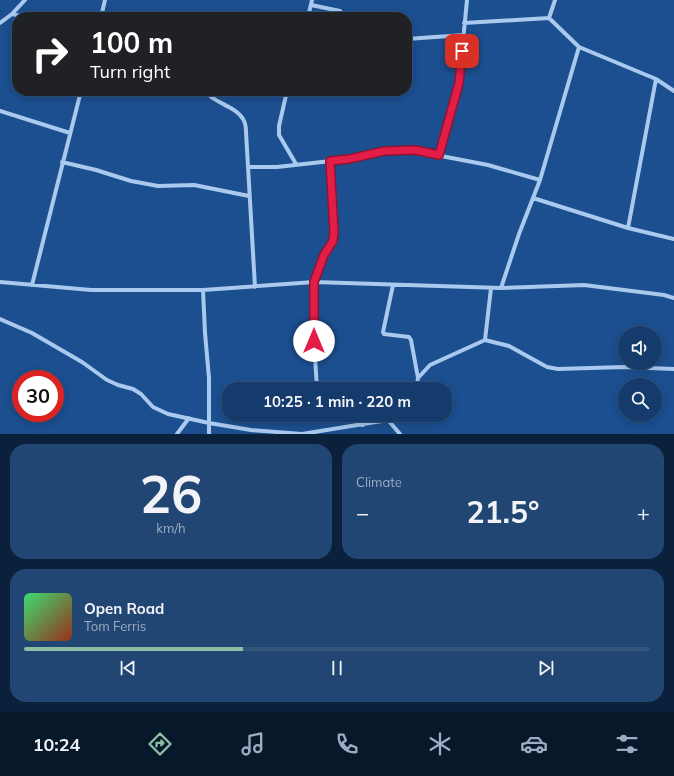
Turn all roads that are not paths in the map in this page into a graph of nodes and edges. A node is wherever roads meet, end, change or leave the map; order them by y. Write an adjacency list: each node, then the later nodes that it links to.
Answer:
1 (25, 0): 7 (street)
2 (105, 0): 8 (street)
3 (312, 0): 6 (street)
4 (467, 0): 14 (street)
5 (555, 0): 12 (street)
6 (311, 5): 9 (street); 10 (street)
7 (14, 12)
8 (102, 12)
9 (309, 12)
10 (341, 12)
11 (12, 14): 13 (street)
12 (549, 18): 14 (street); 17 (street)
13 (0, 23)
14 (464, 23): 15 (street)
15 (463, 35): 16 (street); 25 (street)
16 (412, 39)
17 (578, 47): 18 (street); 30 (street)
18 (656, 79): 19 (street); 33 (street)
19 (674, 91)
20 (80, 96): 24 (street)
21 (210, 96): 29 (street)
22 (286, 96): 28 (street)
23 (0, 111): 24 (street)
24 (70, 133): 27 (street)
25 (439, 155): 26 (street); 30 (street)
26 (330, 161): 28 (street); 36 (street)
27 (62, 162): 31 (street); 38 (street)
28 (296, 164): 29 (street)
29 (248, 167): 31 (street)
30 (540, 180): 32 (street)
31 (249, 196): 39 (street)
32 (533, 198): 33 (street); 41 (street)
33 (628, 228): 34 (street)
34 (674, 239)
35 (0, 282): 38 (street)
36 (314, 282): 37 (street); 39 (street); 48 (street)
37 (393, 284): 40 (street); 47 (street)
38 (32, 285): 42 (street)
39 (255, 287): 42 (street)
40 (491, 288): 41 (street); 45 (street)
41 (501, 288): 43 (street)
42 (202, 290): 54 (street)
43 (674, 298)
44 (0, 320): 50 (street)
45 (485, 340): 46 (street); 47 (street)
46 (674, 369)
47 (418, 378): 49 (street)
48 (317, 382)
49 (417, 382)
50 (189, 418): 54 (street); 57 (street)
51 (362, 422): 55 (street)
52 (378, 422): 55 (street)
53 (390, 422): 59 (street)
54 (209, 423): 56 (street); 58 (street)
55 (363, 425): 56 (street)
56 (330, 432)
57 (178, 434)
58 (209, 434)
59 (400, 434)

